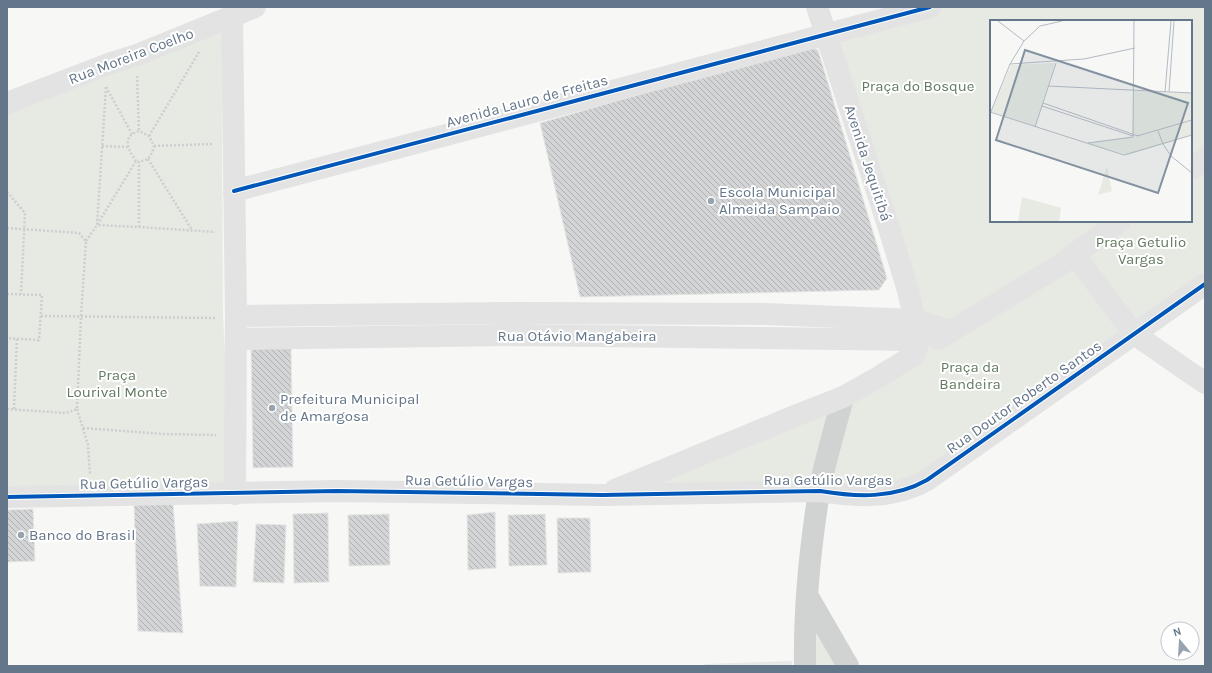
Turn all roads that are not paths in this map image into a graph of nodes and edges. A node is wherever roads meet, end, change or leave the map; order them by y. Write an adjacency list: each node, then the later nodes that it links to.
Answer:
1 (255, 7): 4 (street, Rua Moreira Coelho)
2 (817, 7): 5 (street, Avenida Jequitibá)
3 (930, 7): 5 (street)
4 (232, 17): 6 (street, Rua Moreira Coelho); 9 (street)
5 (825, 36): 9 (street, Avenida Lauro de Freitas); 20 (street, Avenida Jequitibá)
6 (7, 103)
7 (1205, 159): 8 (street)
8 (1192, 168)
9 (234, 191): 15 (street)
10 (1119, 222): 11 (street)
11 (1074, 254): 16 (street); 17 (street)
12 (1205, 284): 17 (street, Rua Doutor Roberto Santos)
13 (518, 313): 14 (street, Rua Otávio Mangabeira); 18 (street); 20 (street, Rua Otávio Mangabeira)
14 (383, 315): 15 (street, Rua Otávio Mangabeira); 19 (street)
15 (236, 316): 21 (street)
16 (950, 331): 20 (street); 20 (street)
17 (1134, 334): 22 (street); 24 (street, Rua Doutor Roberto Santos)
18 (516, 335): 19 (street, Rua Otávio Mangabeira); 20 (street, Rua Otávio Mangabeira)
19 (382, 337): 21 (street, Rua Otávio Mangabeira)
20 (916, 338): 23 (street)
21 (236, 339): 26 (street)
22 (1205, 383)
23 (843, 397): 25 (street); 27 (street)
24 (927, 480): 25 (street, Rua Getúlio Vargas)
25 (820, 491): 27 (street, Rua Getúlio Vargas); 29 (street)
26 (235, 494): 27 (street, Rua Getúlio Vargas); 28 (street, Rua Getúlio Vargas)
27 (603, 495)
28 (7, 497)
29 (807, 594): 30 (street); 31 (street)
30 (805, 666)
31 (848, 666)

